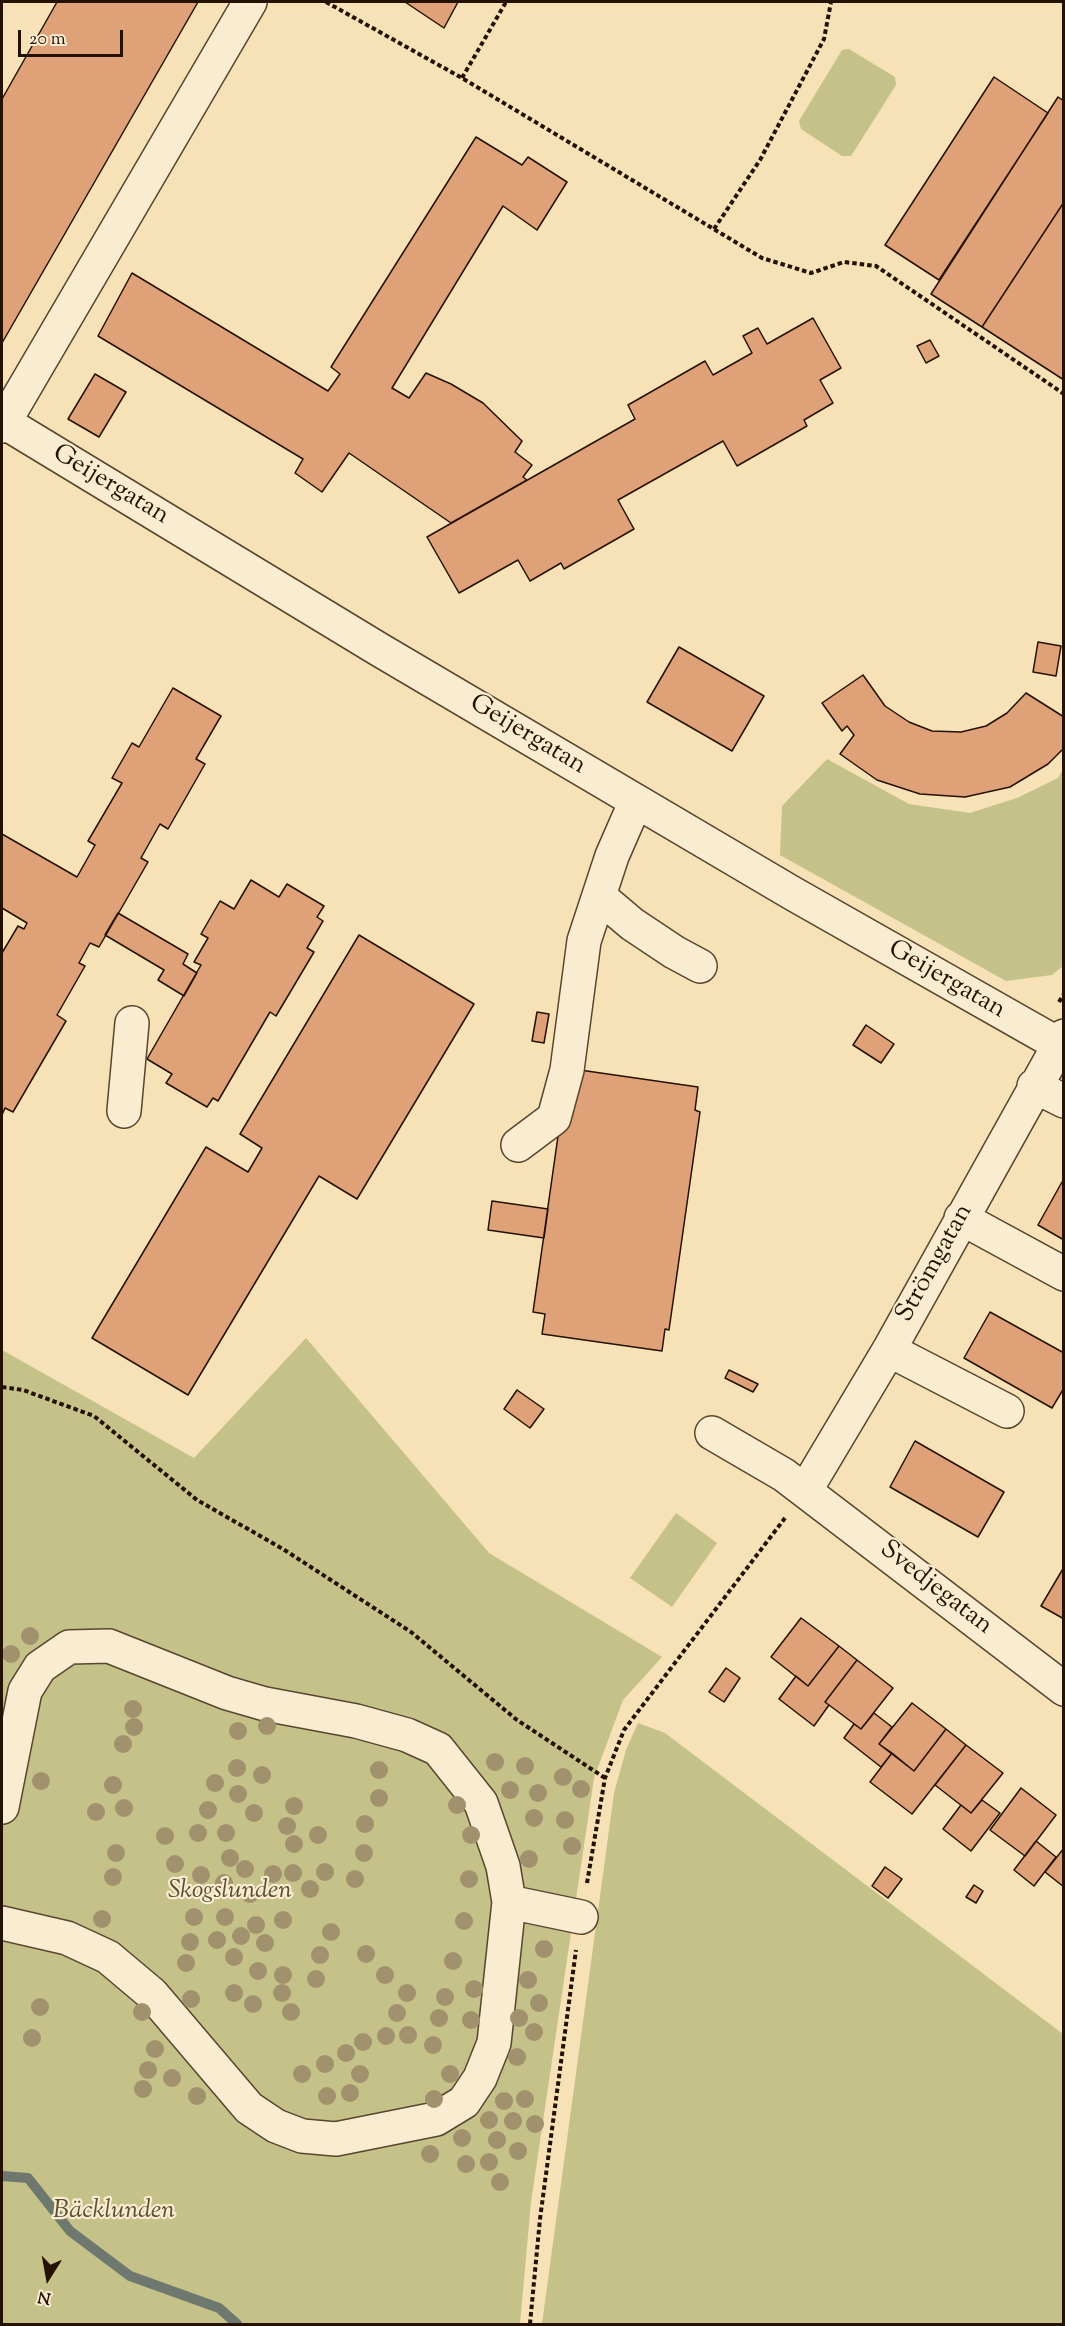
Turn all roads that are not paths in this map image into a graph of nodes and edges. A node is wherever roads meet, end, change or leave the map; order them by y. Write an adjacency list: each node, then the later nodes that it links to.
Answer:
1 (250, 2): 2 (street)
2 (3, 424): 3 (street, Geijergatan)
3 (636, 801): 4 (street); 7 (street, Geijergatan)
4 (599, 896): 5 (street); 11 (street)
5 (700, 966)
6 (132, 1023): 10 (street)
7 (1061, 1040): 8 (street, Strömgatan)
8 (1034, 1086): 9 (street); 12 (street, Strömgatan)
9 (1064, 1101)
10 (124, 1111)
11 (518, 1145)
12 (961, 1218): 13 (street); 14 (street, Strömgatan)
13 (1064, 1274)
14 (889, 1350): 15 (street); 17 (street, Strömgatan)
15 (1007, 1411)
16 (712, 1433): 17 (street, Svedjegatan)
17 (805, 1491): 18 (street, Svedjegatan)
18 (1064, 1689)
19 (2, 1807): 20 (street)
20 (509, 1902): 21 (street); 22 (street)
21 (580, 1917)
22 (2, 1923)

